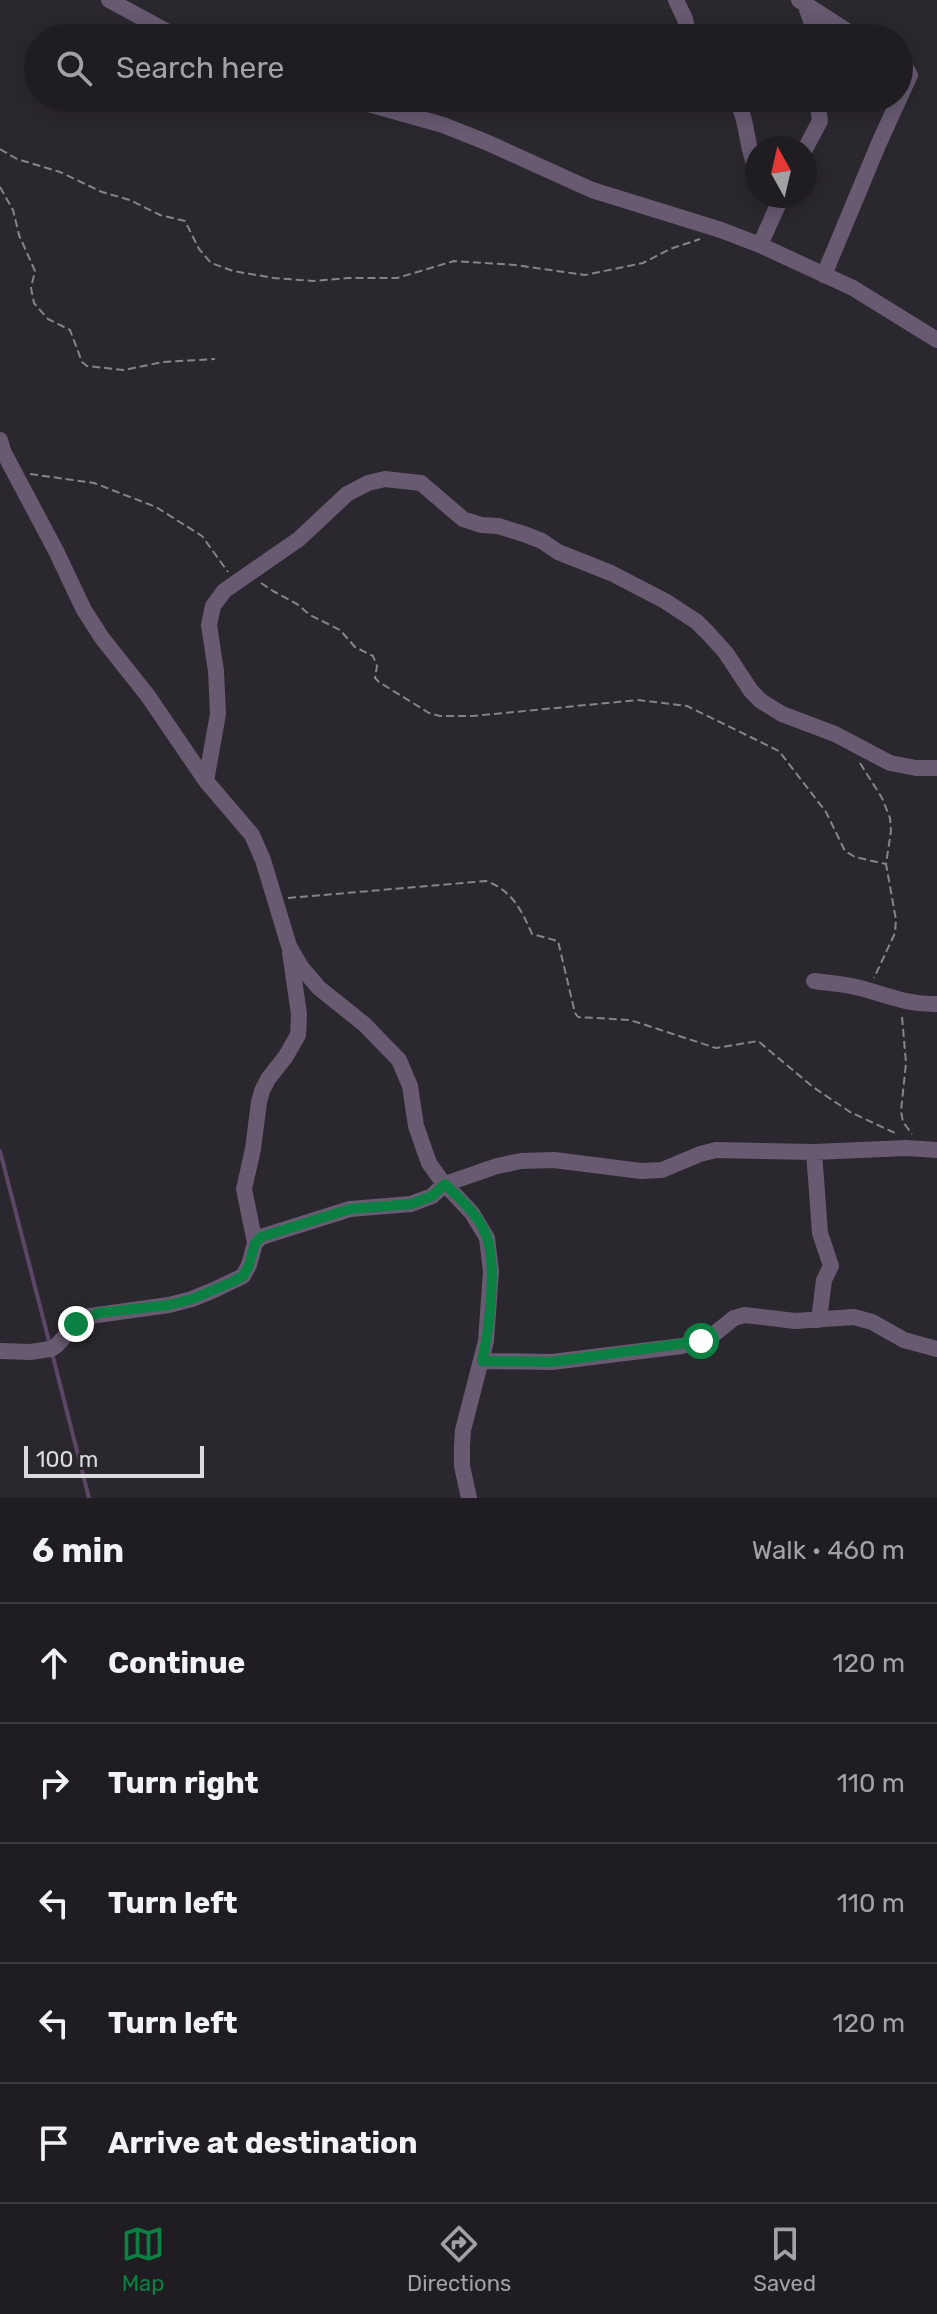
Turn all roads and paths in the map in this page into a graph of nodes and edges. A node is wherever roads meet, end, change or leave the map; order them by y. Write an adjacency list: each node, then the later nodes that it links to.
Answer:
1 (109, 0): 4 (street)
2 (676, 0): 5 (street)
3 (802, 2): 6 (street); 7 (street)
4 (153, 24)
5 (686, 24)
6 (811, 24)
7 (836, 24)
8 (397, 112): 17 (street)
9 (741, 112): 12 (street)
10 (819, 112): 13 (street)
11 (893, 112): 19 (street)
12 (747, 136)
13 (812, 136)
14 (0, 149): 17 (path)
15 (0, 187): 21 (path)
16 (777, 208): 18 (street)
17 (721, 230): 18 (street)
18 (760, 245): 19 (street)
19 (824, 275): 20 (street)
20 (937, 340)
21 (215, 359)
22 (0, 440): 23 (street)
23 (14, 472): 24 (path); 27 (street)
24 (241, 579): 25 (street); 27 (street); 28 (path)
25 (843, 739): 26 (street); 28 (path)
26 (937, 768)
27 (206, 781): 29 (street)
28 (886, 864): 32 (path)
29 (275, 899): 30 (street); 35 (path)
30 (289, 946): 39 (street); 40 (street)
31 (814, 981): 32 (street)
32 (868, 991): 33 (street)
33 (901, 1002): 34 (street); 36 (path)
34 (937, 1004)
35 (896, 1134)
36 (911, 1139)
37 (937, 1150): 38 (street)
38 (814, 1152): 39 (street); 41 (street)
39 (445, 1184): 40 (street); 44 (street)
40 (255, 1243): 43 (street)
41 (819, 1320): 42 (street); 44 (street)
42 (937, 1349)
43 (0, 1351)
44 (482, 1361): 45 (street)
45 (469, 1498)

